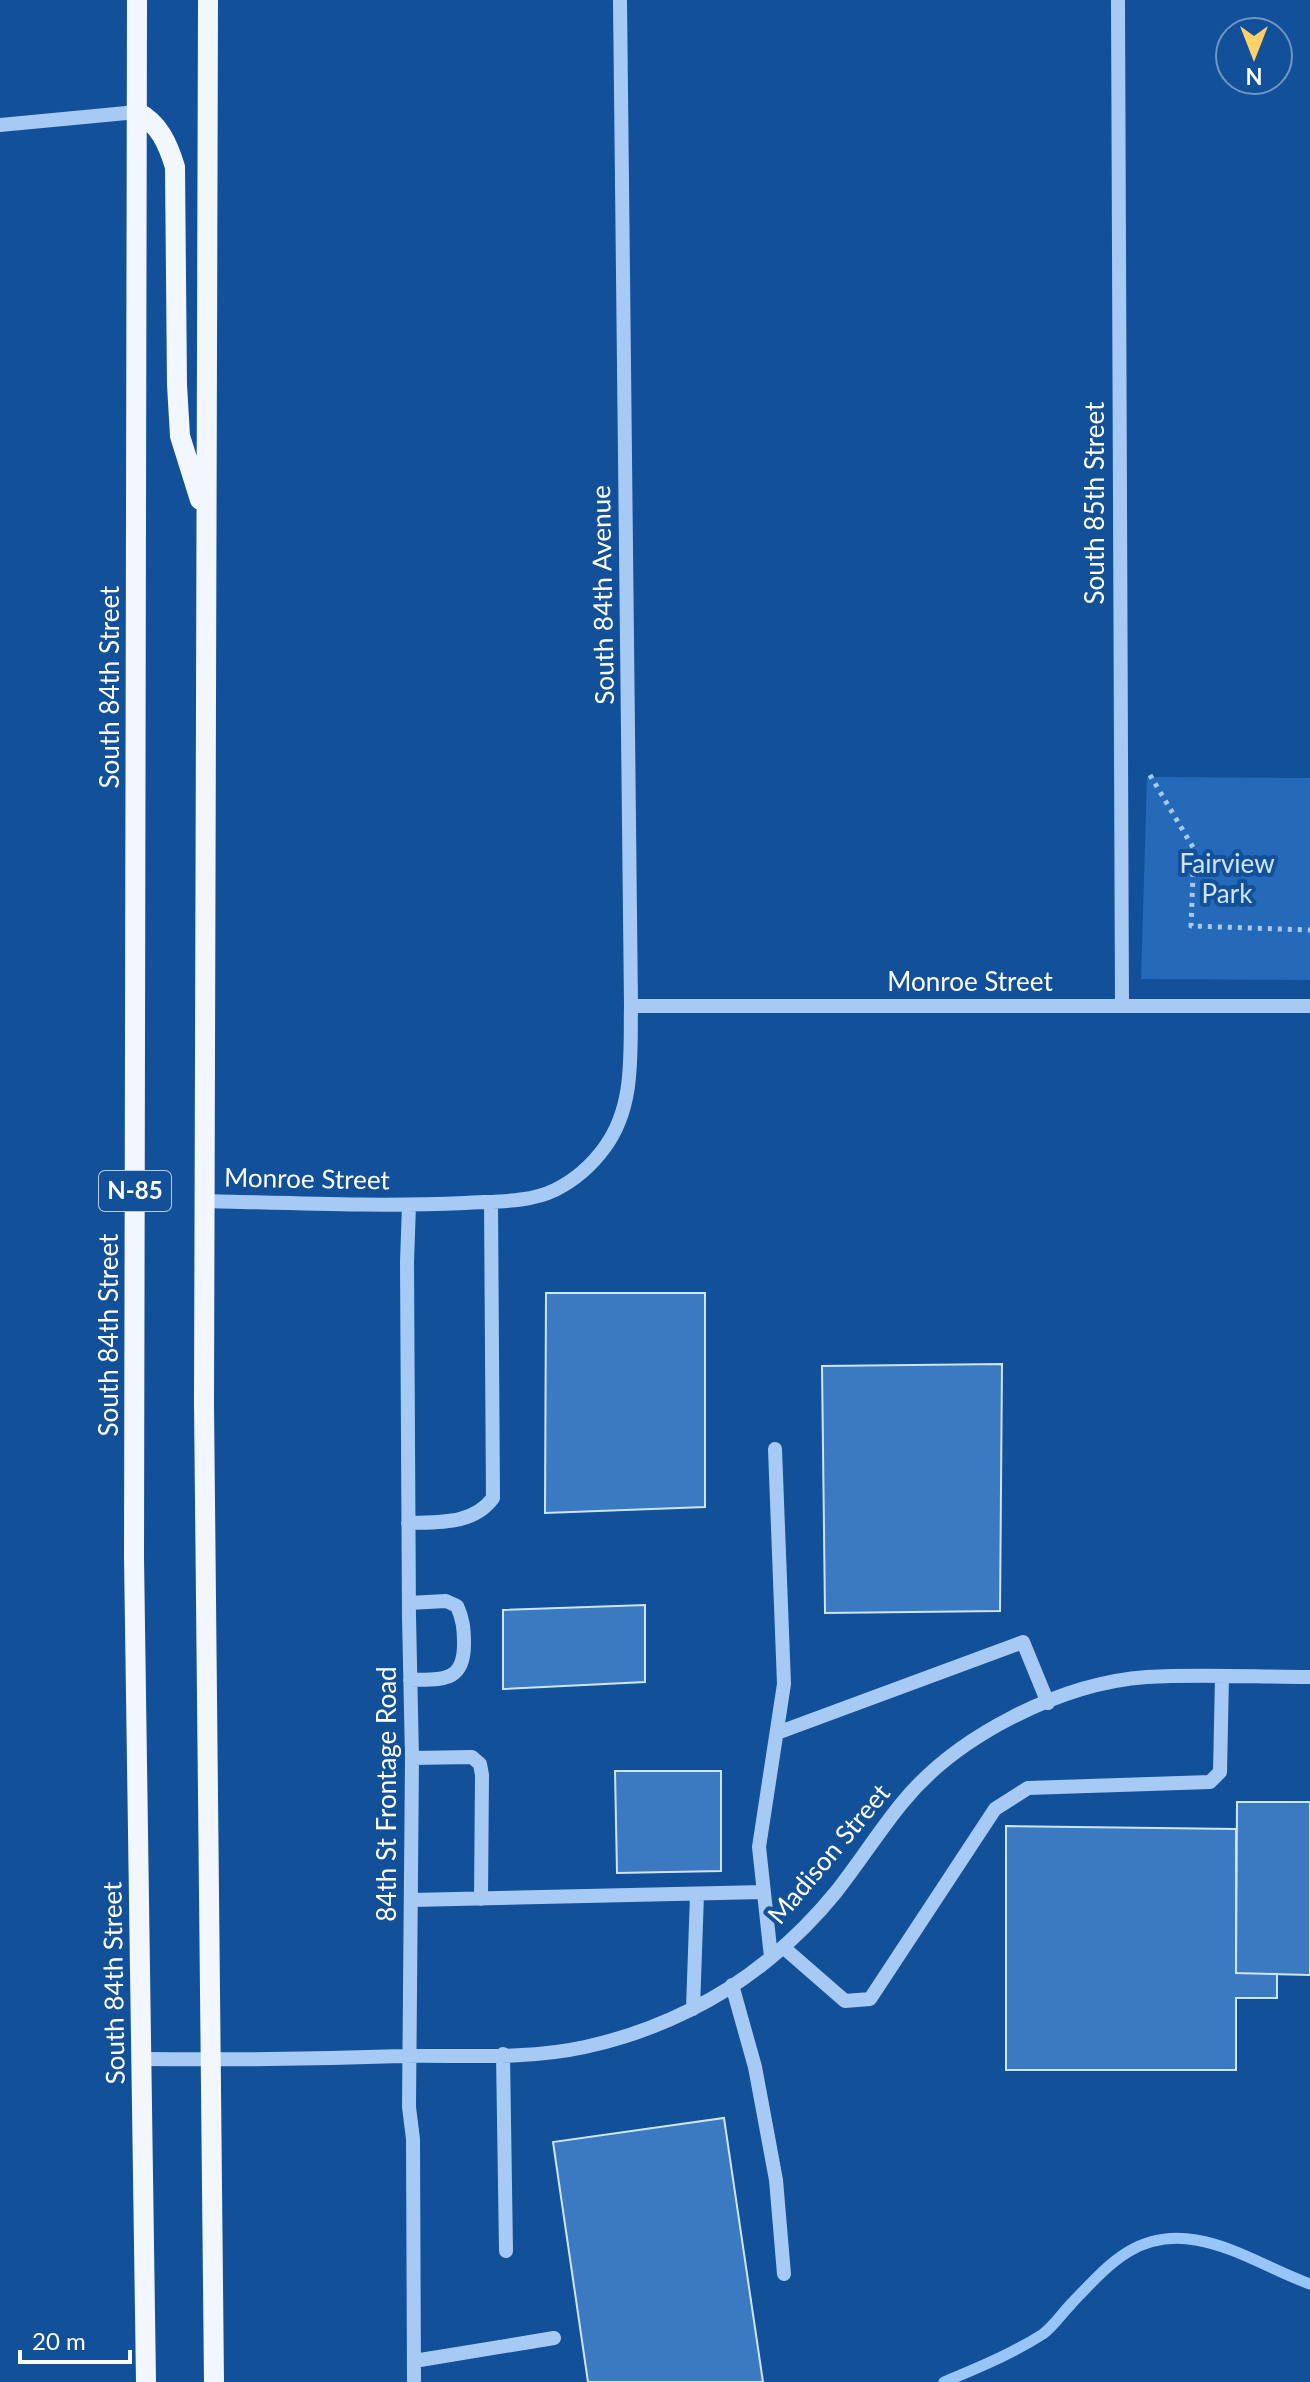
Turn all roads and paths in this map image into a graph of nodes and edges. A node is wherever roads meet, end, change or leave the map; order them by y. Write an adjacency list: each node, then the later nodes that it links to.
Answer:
1 (137, 0): 5 (main road, South 84th Street / N-85)
2 (208, 0): 7 (main road, N-85)
3 (620, 0): 10 (street, South 84th Avenue)
4 (1118, 0): 11 (street, South 85th Street)
5 (137, 112): 6 (street); 7 (main road); 36 (main road, South 84th Street / N-85)
6 (0, 125)
7 (206, 520): 14 (main road, N-85)
8 (1150, 775): 9 (path)
9 (1310, 930)
10 (631, 1006): 11 (street, Monroe Street); 13 (street, South 84th Avenue)
11 (1122, 1006): 12 (street, Monroe Street)
12 (1310, 1006)
13 (580, 1175): 15 (street, Monroe Street)
14 (204, 1201): 16 (street, Monroe Street); 37 (main road, N-85)
15 (491, 1202): 16 (street, Monroe Street); 18 (street)
16 (409, 1205): 18 (street, 84th St Frontage Road)
17 (775, 1449): 24 (street)
18 (408, 1523): 19 (street, 84th St Frontage Road)
19 (409, 1603): 22 (street, 84th St Frontage Road); 22 (street)
20 (1222, 1677): 21 (street, Madison Street); 23 (street, Madison Street); 30 (street)
21 (1310, 1677)
22 (410, 1680): 25 (street, 84th St Frontage Road)
23 (1048, 1703): 24 (street); 30 (street, Madison Street)
24 (777, 1733): 26 (street)
25 (412, 1758): 28 (street); 29 (street, 84th St Frontage Road)
26 (764, 1892): 27 (street); 31 (street)
27 (697, 1894): 28 (street); 33 (street)
28 (481, 1899): 29 (street)
29 (412, 1900): 35 (street, 84th St Frontage Road)
30 (783, 1947): 31 (street, Madison Street)
31 (771, 1957): 32 (street, Madison Street)
32 (732, 1985): 33 (street, Madison Street); 39 (street)
33 (693, 2009): 34 (street, Madison Street)
34 (503, 2054): 35 (street, Madison Street); 38 (street)
35 (409, 2056): 37 (street, Madison Street); 41 (street, 84th St Frontage Road)
36 (141, 2059): 37 (street, Madison Street); 42 (main road, South 84th Street / N-85)
37 (210, 2060): 43 (main road, N-85)
38 (506, 2251)
39 (784, 2274)
40 (554, 2338): 41 (street)
41 (414, 2361): 44 (street, 84th St Frontage Road)
42 (146, 2382)
43 (214, 2382)
44 (414, 2382)

